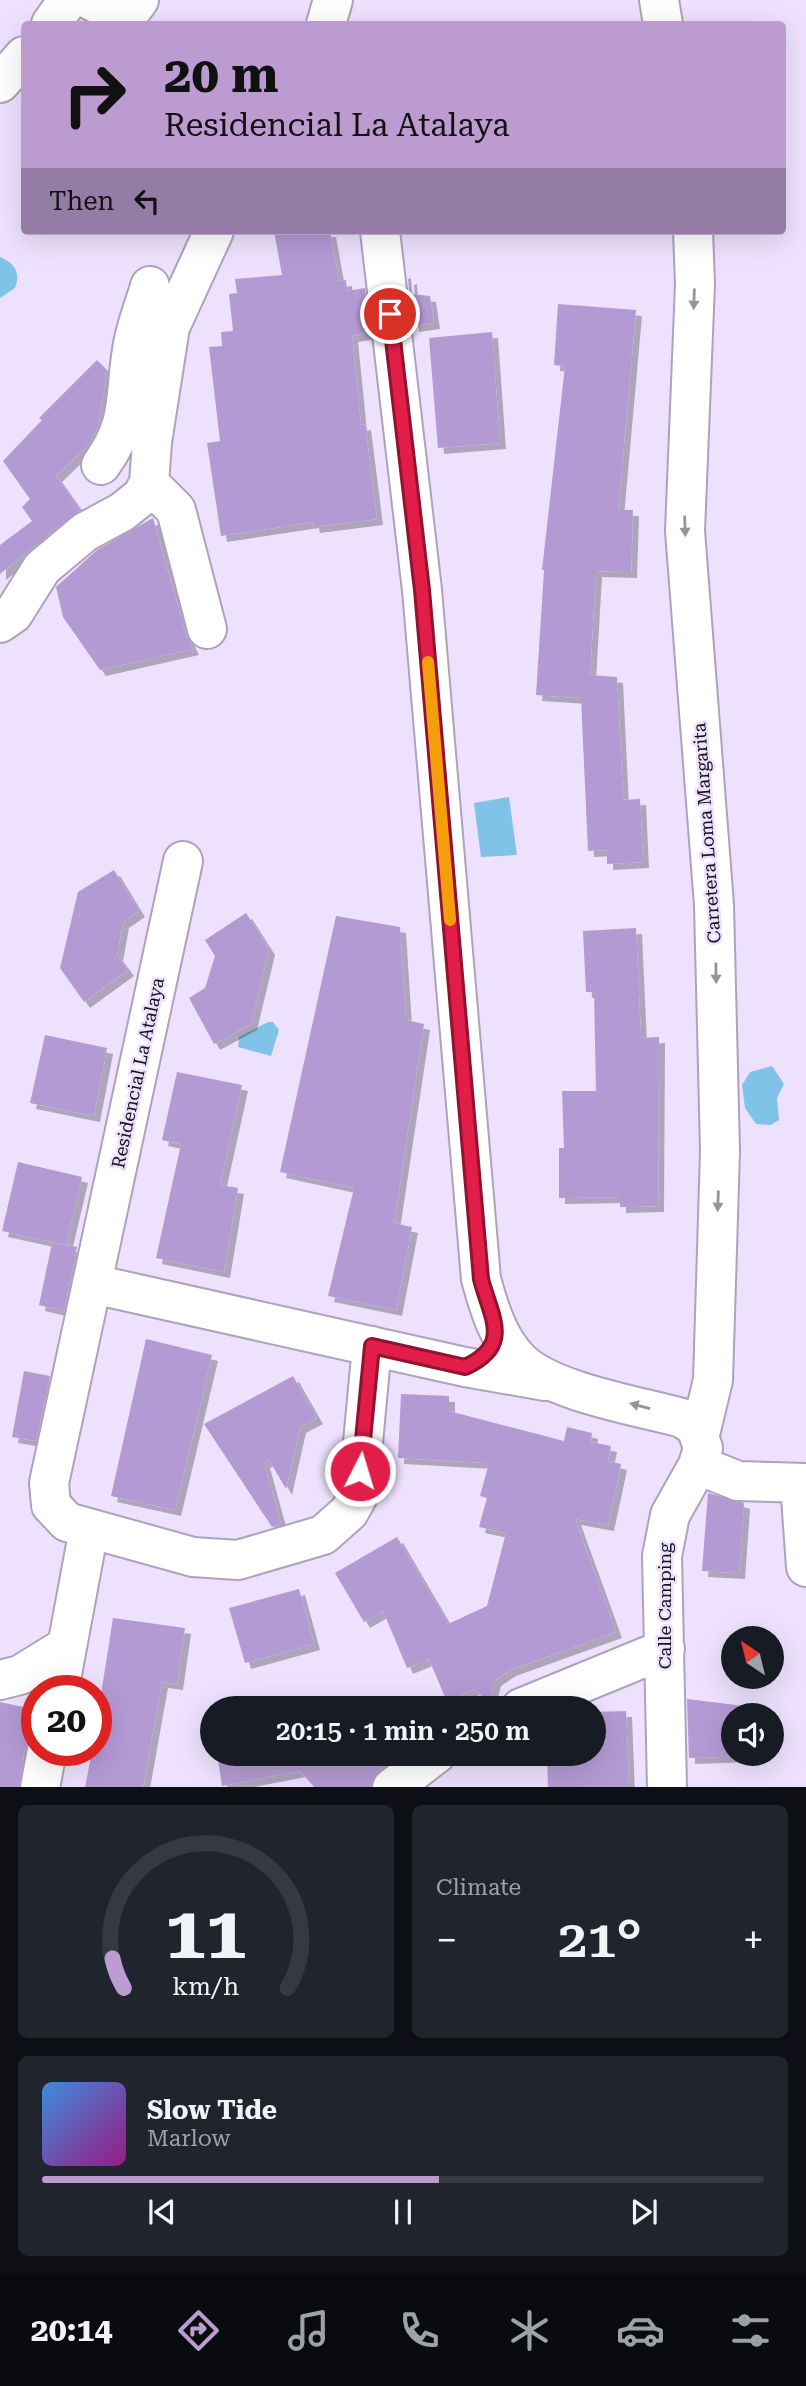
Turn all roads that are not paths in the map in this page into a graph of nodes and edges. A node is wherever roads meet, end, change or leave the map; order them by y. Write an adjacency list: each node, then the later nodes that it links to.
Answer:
1 (68, 0): 6 (street)
2 (90, 0): 3 (street)
3 (139, 0)
4 (333, 0): 7 (street)
5 (659, 0): 8 (street)
6 (53, 21)
7 (327, 21)
8 (662, 21)
9 (21, 59): 10 (street)
10 (0, 83)
11 (211, 235): 14 (street)
12 (380, 235): 21 (street)
13 (693, 235): 25 (street, Carretera Loma Margarita, one-way to 25)
14 (153, 311): 15 (street); 16 (street)
15 (101, 465)
16 (149, 483): 17 (street); 18 (street)
17 (0, 624)
18 (208, 629)
19 (183, 861): 20 (street, Residencial La Atalaya)
20 (93, 1284): 22 (street); 27 (street, Residencial La Atalaya)
21 (498, 1329): 23 (street); 24 (street)
22 (372, 1346): 23 (street); 27 (street, Residencial La Atalaya)
23 (465, 1367): 24 (street)
24 (551, 1382): 25 (street, one-way to 24)
25 (699, 1450): 26 (street); 30 (street, Calle Camping)
26 (803, 1483): 28 (street)
27 (89, 1529): 29 (street)
28 (806, 1567)
29 (67, 1646): 31 (street); 32 (street)
30 (665, 1649): 33 (street); 38 (street, Calle Camping)
31 (62, 1675)
32 (0, 1680)
33 (550, 1696)
34 (44, 1766): 36 (street)
35 (420, 1766): 37 (street)
36 (40, 1787)
37 (392, 1787)
38 (667, 1787)

